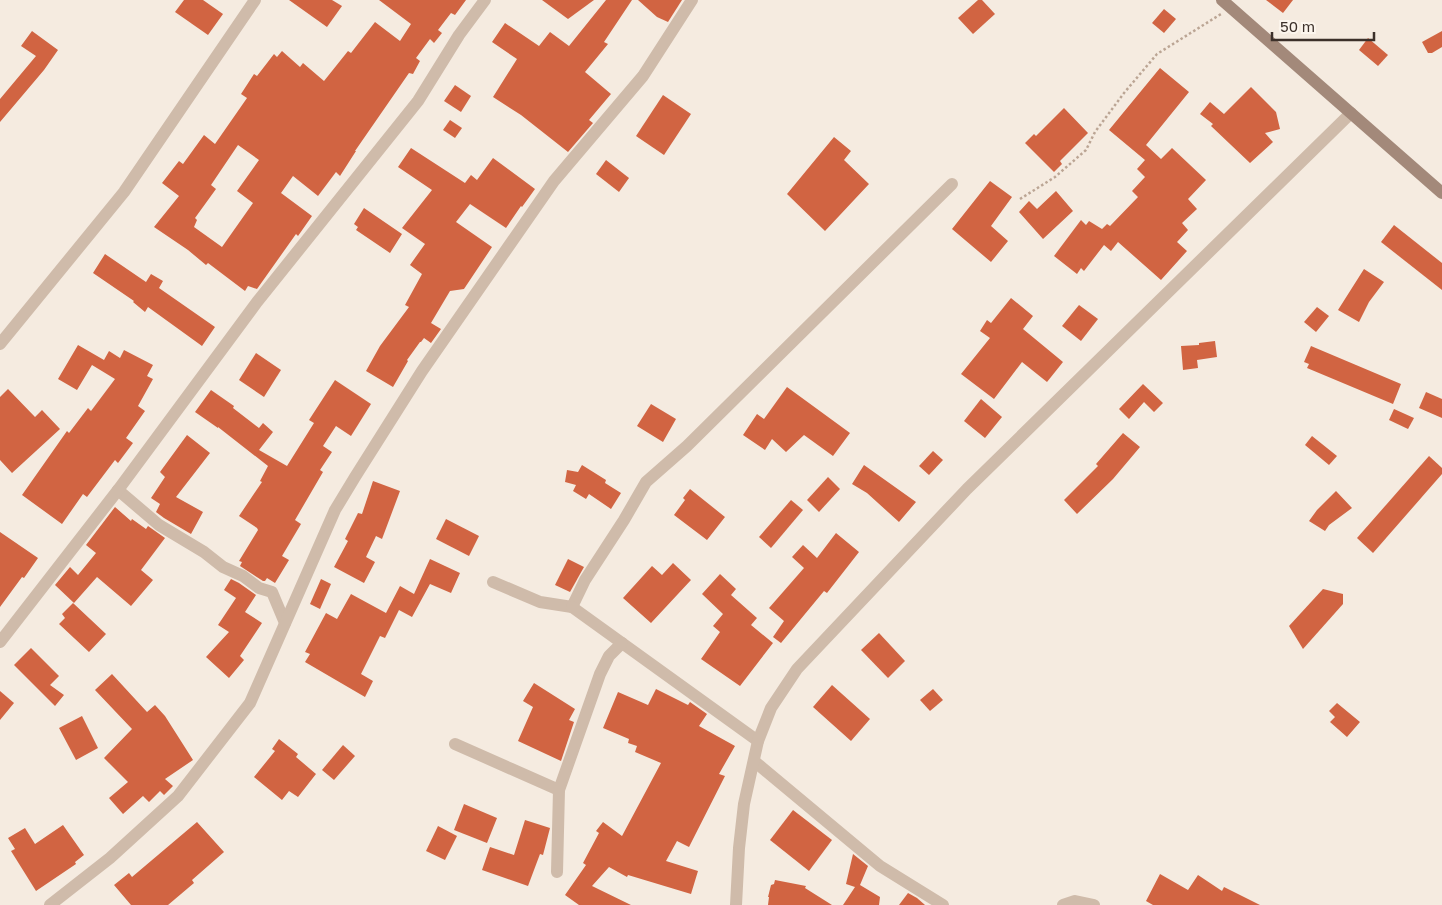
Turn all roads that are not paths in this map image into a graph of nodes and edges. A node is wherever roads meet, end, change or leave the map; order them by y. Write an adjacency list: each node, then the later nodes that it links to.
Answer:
1 (255, 0): 8 (street)
2 (485, 0): 9 (street)
3 (692, 0): 12 (street)
4 (1226, 4): 5 (main road)
5 (1351, 113): 7 (main road); 15 (street)
6 (952, 184): 11 (street)
7 (1442, 193)
8 (0, 344)
9 (118, 490): 12 (street); 13 (street)
10 (494, 582): 11 (street)
11 (572, 607): 14 (street)
12 (285, 623): 20 (street)
13 (0, 642)
14 (622, 643): 15 (street); 18 (street)
15 (758, 741): 17 (street)
16 (455, 744): 18 (street)
17 (754, 761): 21 (street); 22 (street)
18 (559, 790): 19 (street)
19 (556, 872)
20 (50, 905)
21 (736, 905)
22 (943, 905)
23 (1063, 905): 24 (street)
24 (1094, 905)

